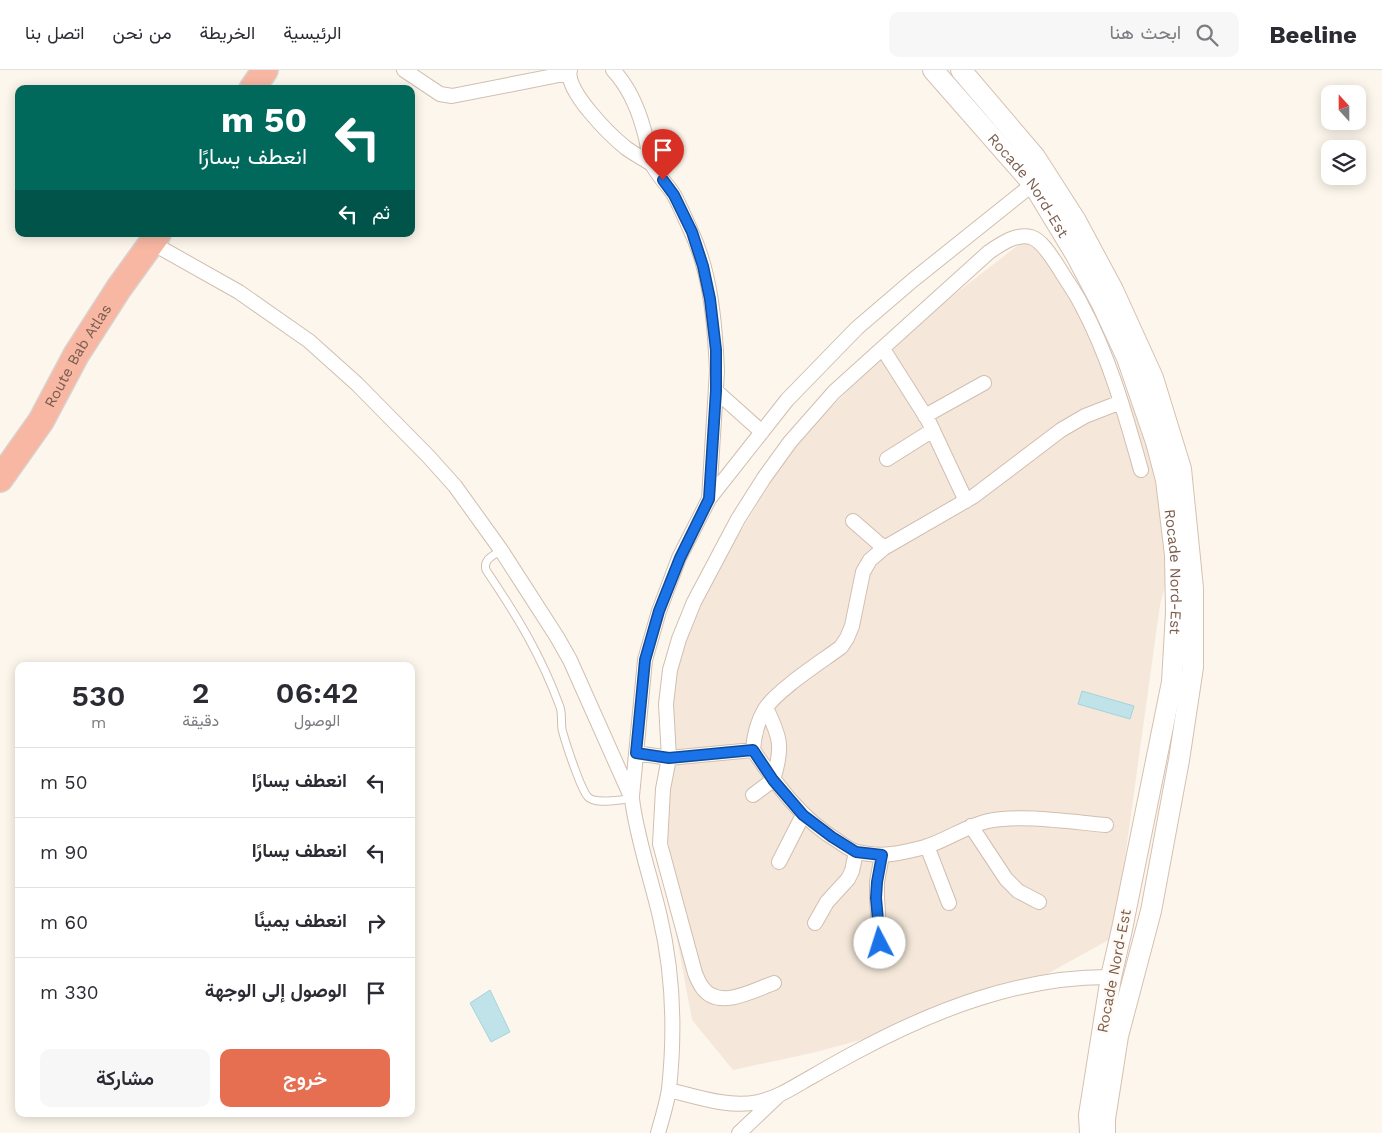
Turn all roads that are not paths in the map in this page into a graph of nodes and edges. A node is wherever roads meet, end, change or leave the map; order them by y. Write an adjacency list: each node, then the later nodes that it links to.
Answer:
1 (265, 70): 7 (highway)
2 (404, 70): 6 (street)
3 (613, 70): 8 (street)
4 (933, 70): 9 (street, Rocade Nord-Est)
5 (961, 70): 51 (street, Rocade Nord-Est)
6 (570, 71): 8 (street)
7 (255, 85)
8 (653, 165): 13 (street)
9 (1033, 184): 17 (street); 44 (street, Rocade Nord-Est)
10 (155, 239): 20 (highway, Route Bab Atlas); 25 (street)
11 (882, 349): 14 (street); 15 (street); 29 (street)
12 (984, 383): 15 (street)
13 (716, 391): 17 (street); 21 (street)
14 (1120, 402): 19 (street); 22 (street)
15 (925, 416): 16 (street)
16 (932, 430): 18 (street); 22 (street)
17 (762, 432): 21 (street)
18 (887, 459)
19 (1141, 470)
20 (0, 479)
21 (709, 499): 28 (street)
22 (966, 501): 24 (street)
23 (853, 521): 24 (street)
24 (884, 548): 26 (street)
25 (502, 550): 32 (street); 32 (lane)
26 (766, 708): 27 (street); 30 (street)
27 (753, 750): 29 (street); 30 (street)
28 (636, 753): 29 (street); 32 (street)
29 (669, 758): 45 (street)
30 (773, 780): 31 (street); 33 (street)
31 (753, 795)
32 (632, 798): 46 (street)
33 (803, 815): 37 (street); 39 (street)
34 (1106, 825): 35 (street)
35 (970, 826): 36 (street); 40 (street)
36 (927, 846): 38 (street); 41 (street)
37 (856, 852): 38 (street); 42 (street)
38 (882, 855): 43 (street)
39 (779, 862)
40 (1038, 902)
41 (949, 903)
42 (815, 922)
43 (880, 943)
44 (1111, 977): 47 (street); 50 (street, Rocade Nord-Est)
45 (774, 983)
46 (669, 1090): 47 (street); 48 (street)
47 (778, 1096): 49 (street)
48 (658, 1133)
49 (739, 1133)
50 (1090, 1133)
51 (1105, 1133)

